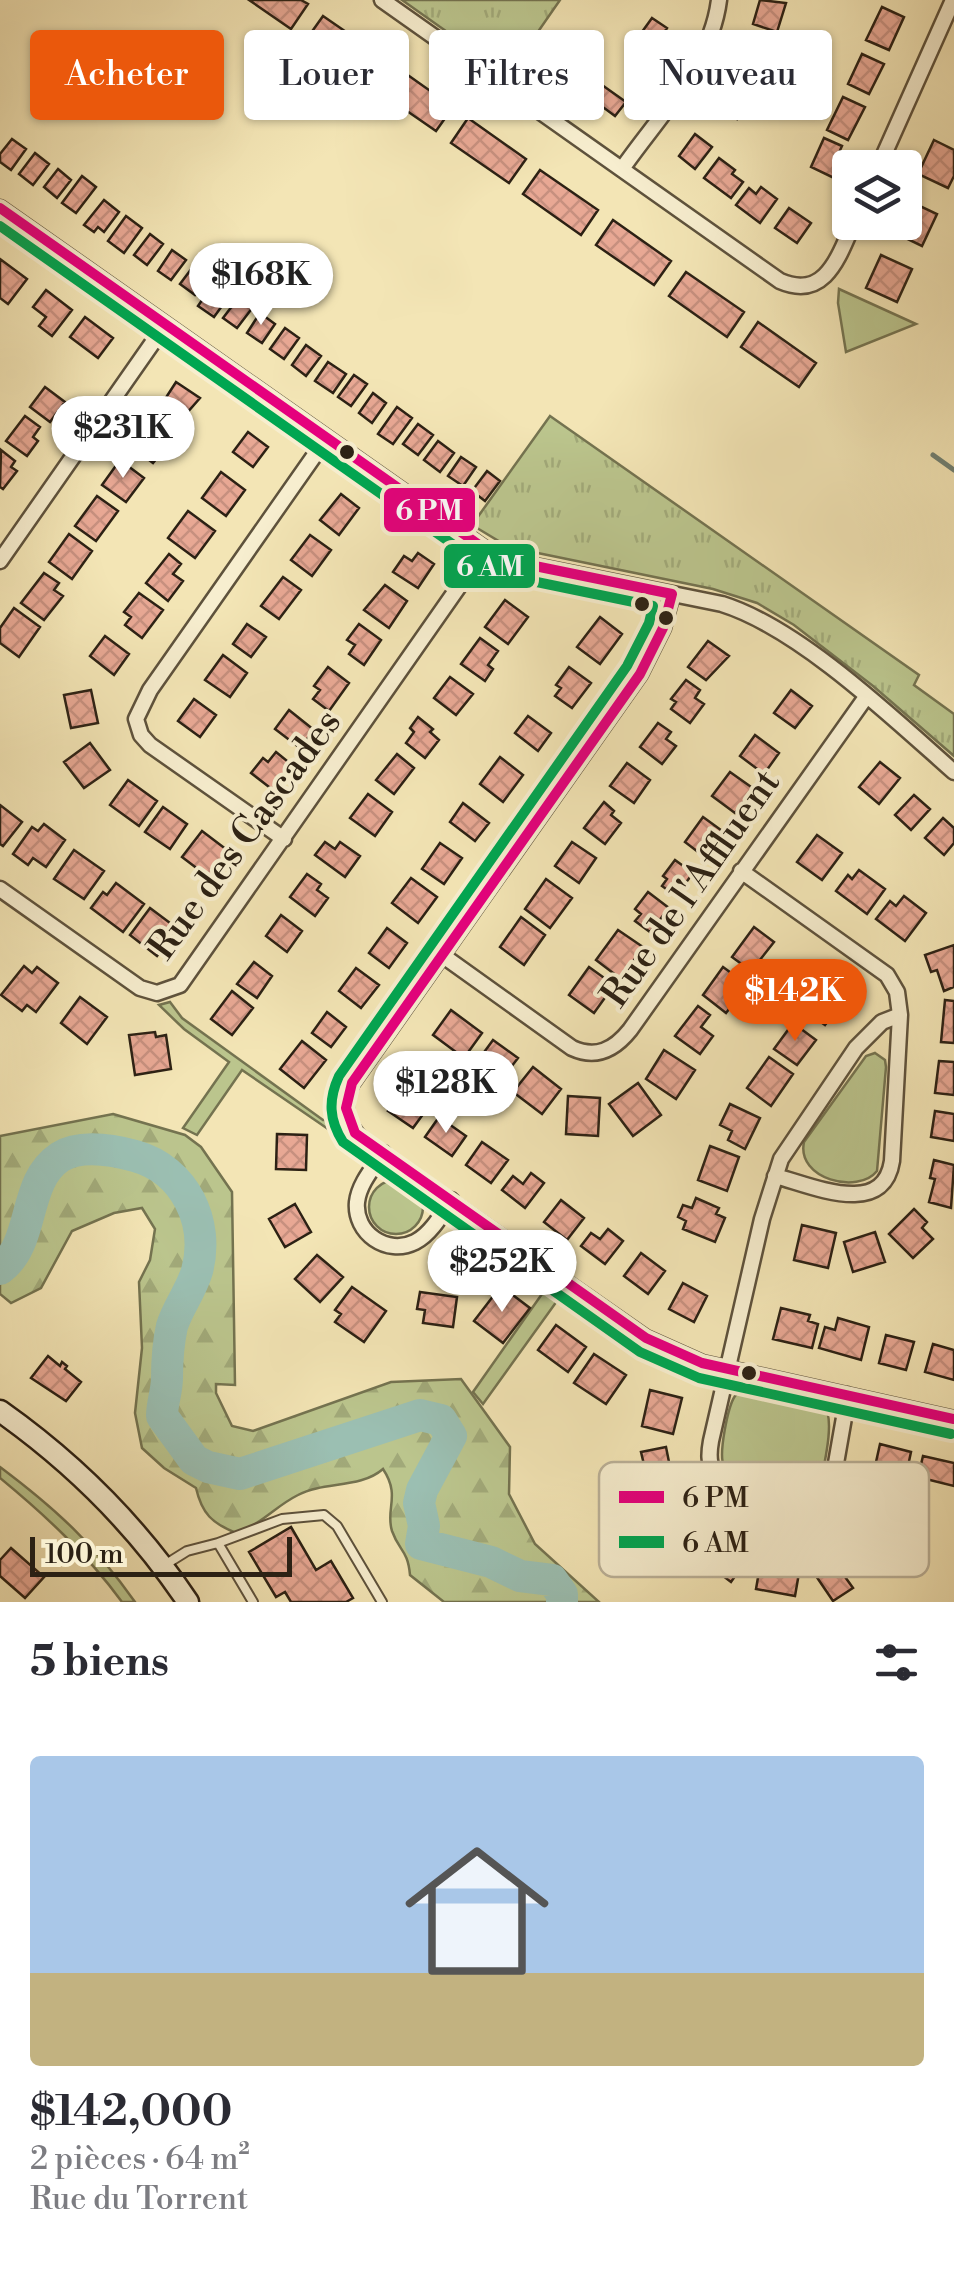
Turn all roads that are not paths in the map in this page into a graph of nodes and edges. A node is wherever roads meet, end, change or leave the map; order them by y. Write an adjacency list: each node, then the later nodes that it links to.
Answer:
1 (382, 0): 5 (street)
2 (719, 0): 5 (street)
3 (954, 0): 4 (street)
4 (886, 150)
5 (622, 169): 7 (street)
6 (0, 208): 8 (street)
7 (845, 240)
8 (166, 325): 9 (street); 11 (street)
9 (326, 439): 10 (street); 15 (street)
10 (484, 549): 12 (street); 15 (street, Rue des Cascades)
11 (0, 560)
12 (672, 594): 13 (street); 18 (street)
13 (866, 698): 14 (street); 16 (street, Rue de l'Affluent)
14 (954, 772)
15 (284, 839): 17 (street, Rue des Cascades)
16 (741, 871): 18 (street, Rue de l'Affluent); 19 (street)
17 (0, 889)
18 (442, 955): 20 (street)
19 (900, 1015): 21 (street); 21 (street)
20 (383, 1154): 22 (street); 22 (street)
21 (775, 1176): 23 (street)
22 (452, 1200): 23 (street)
23 (727, 1368): 24 (street); 27 (street)
24 (848, 1395): 26 (street); 28 (street)
25 (0, 1411): 30 (main road)
26 (954, 1420)
27 (711, 1462)
28 (837, 1462)
29 (218, 1542): 30 (lane); 32 (lane); 33 (lane)
30 (163, 1566): 31 (main road)
31 (188, 1602)
32 (253, 1602)
33 (382, 1602)

